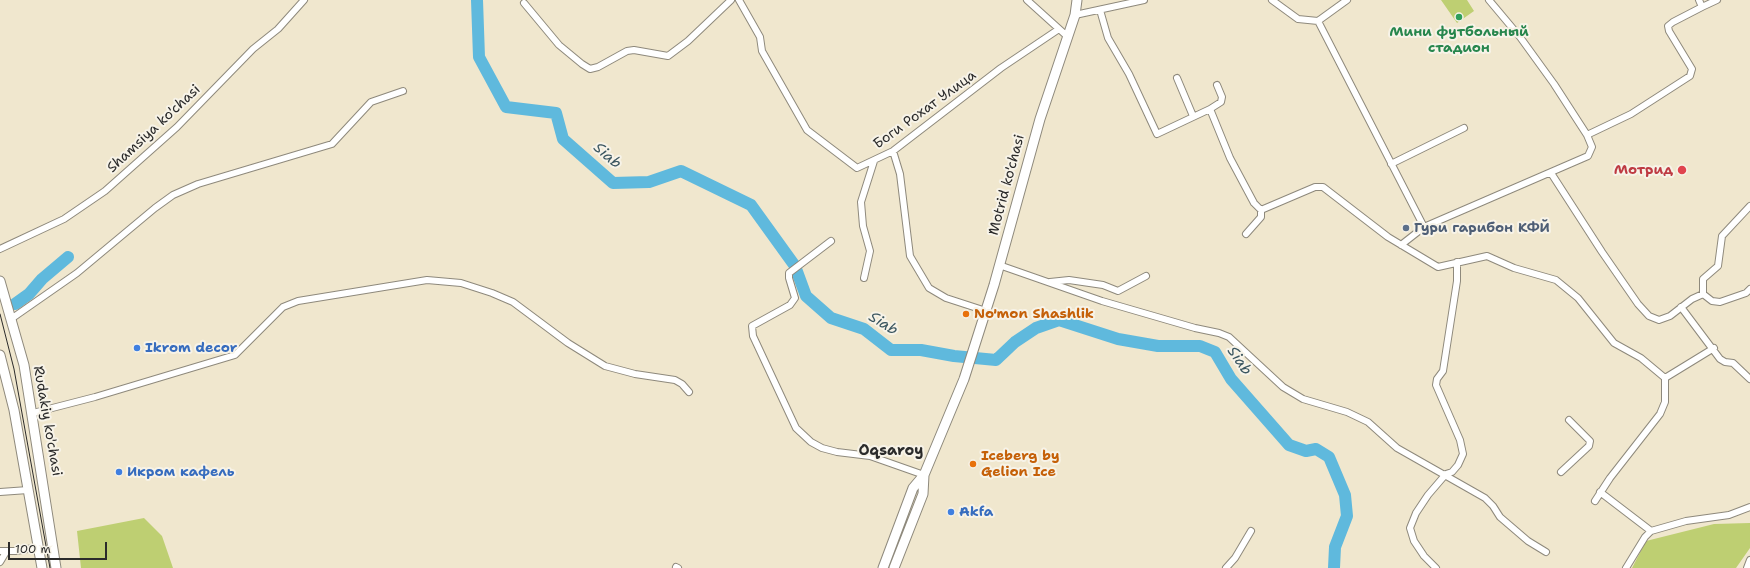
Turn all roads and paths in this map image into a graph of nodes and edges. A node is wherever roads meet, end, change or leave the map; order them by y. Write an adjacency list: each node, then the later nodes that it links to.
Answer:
1 (304, 0): 36 (street, Shamsiya ko'chasi)
2 (731, 0): 12 (street)
3 (739, 0): 27 (street, Боги Рохат Улица)
4 (1027, 0): 17 (street)
5 (1076, 0): 15 (main road, Motrid ko'chasi)
6 (1144, 0): 14 (street)
7 (1272, 0): 16 (street)
8 (1347, 0): 16 (street)
9 (1489, 0): 25 (street)
10 (1699, 0): 13 (street)
11 (1717, 0): 13 (street)
12 (524, 3)
13 (1702, 7): 25 (street)
14 (1100, 10): 15 (street); 23 (street)
15 (1075, 15): 18 (main road, Motrid ko'chasi)
16 (1318, 21): 28 (street)
17 (1059, 29): 18 (street); 26 (street, Боги Рохат Улица)
18 (1068, 37): 38 (main road, Motrid ko'chasi)
19 (1177, 78): 23 (street)
20 (1217, 84): 22 (street)
21 (403, 91): 47 (street)
22 (1210, 109): 23 (street); 31 (street)
23 (1193, 116)
24 (1464, 128): 28 (street)
25 (1587, 135): 29 (street)
26 (893, 151): 27 (street, Боги Рохат Улица); 46 (street)
27 (874, 161): 40 (street)
28 (1391, 164): 32 (street)
29 (1551, 173): 32 (street); 45 (street)
30 (1750, 206): 44 (street)
31 (1261, 210): 33 (street); 35 (street)
32 (1424, 227): 35 (street)
33 (1246, 234)
34 (831, 241): 57 (street)
35 (1402, 245): 37 (street)
36 (0, 249)
37 (1457, 262): 50 (street); 56 (street)
38 (999, 265): 42 (street); 46 (main road, Motrid ko'chasi)
39 (1146, 276): 42 (street)
40 (864, 278)
41 (0, 280): 47 (main road, Rudakiy ko'chasi)
42 (1048, 282): 56 (street)
43 (1750, 289): 44 (street)
44 (1703, 294): 45 (street)
45 (1681, 307): 48 (street)
46 (986, 311): 57 (main road, Motrid ko'chasi)
47 (11, 319): 53 (main road, Rudakiy ko'chasi)
48 (1714, 348): 50 (street); 51 (street)
49 (0, 355): 58 (main road)
50 (1665, 378): 60 (street)
51 (1750, 379)
52 (689, 392): 53 (street)
53 (33, 413): 71 (main road, Rudakiy ko'chasi)
54 (1570, 420): 55 (street)
55 (1561, 472)
56 (1446, 474): 67 (street); 75 (street)
57 (924, 475): 72 (main road); 73 (main road)
58 (28, 490): 59 (street); 65 (main road)
59 (0, 492)
60 (1600, 492): 61 (street); 64 (street)
61 (1595, 500)
62 (1750, 507): 64 (street)
63 (1251, 531): 74 (street)
64 (1651, 531): 76 (street)
65 (38, 547): 66 (street); 70 (main road)
66 (3, 552): 69 (street)
67 (1546, 552)
68 (1750, 560): 77 (street)
69 (0, 562)
70 (42, 568)
71 (56, 568)
72 (882, 568)
73 (894, 568)
74 (1226, 568)
75 (1436, 568)
76 (1626, 568)
77 (1747, 568)

